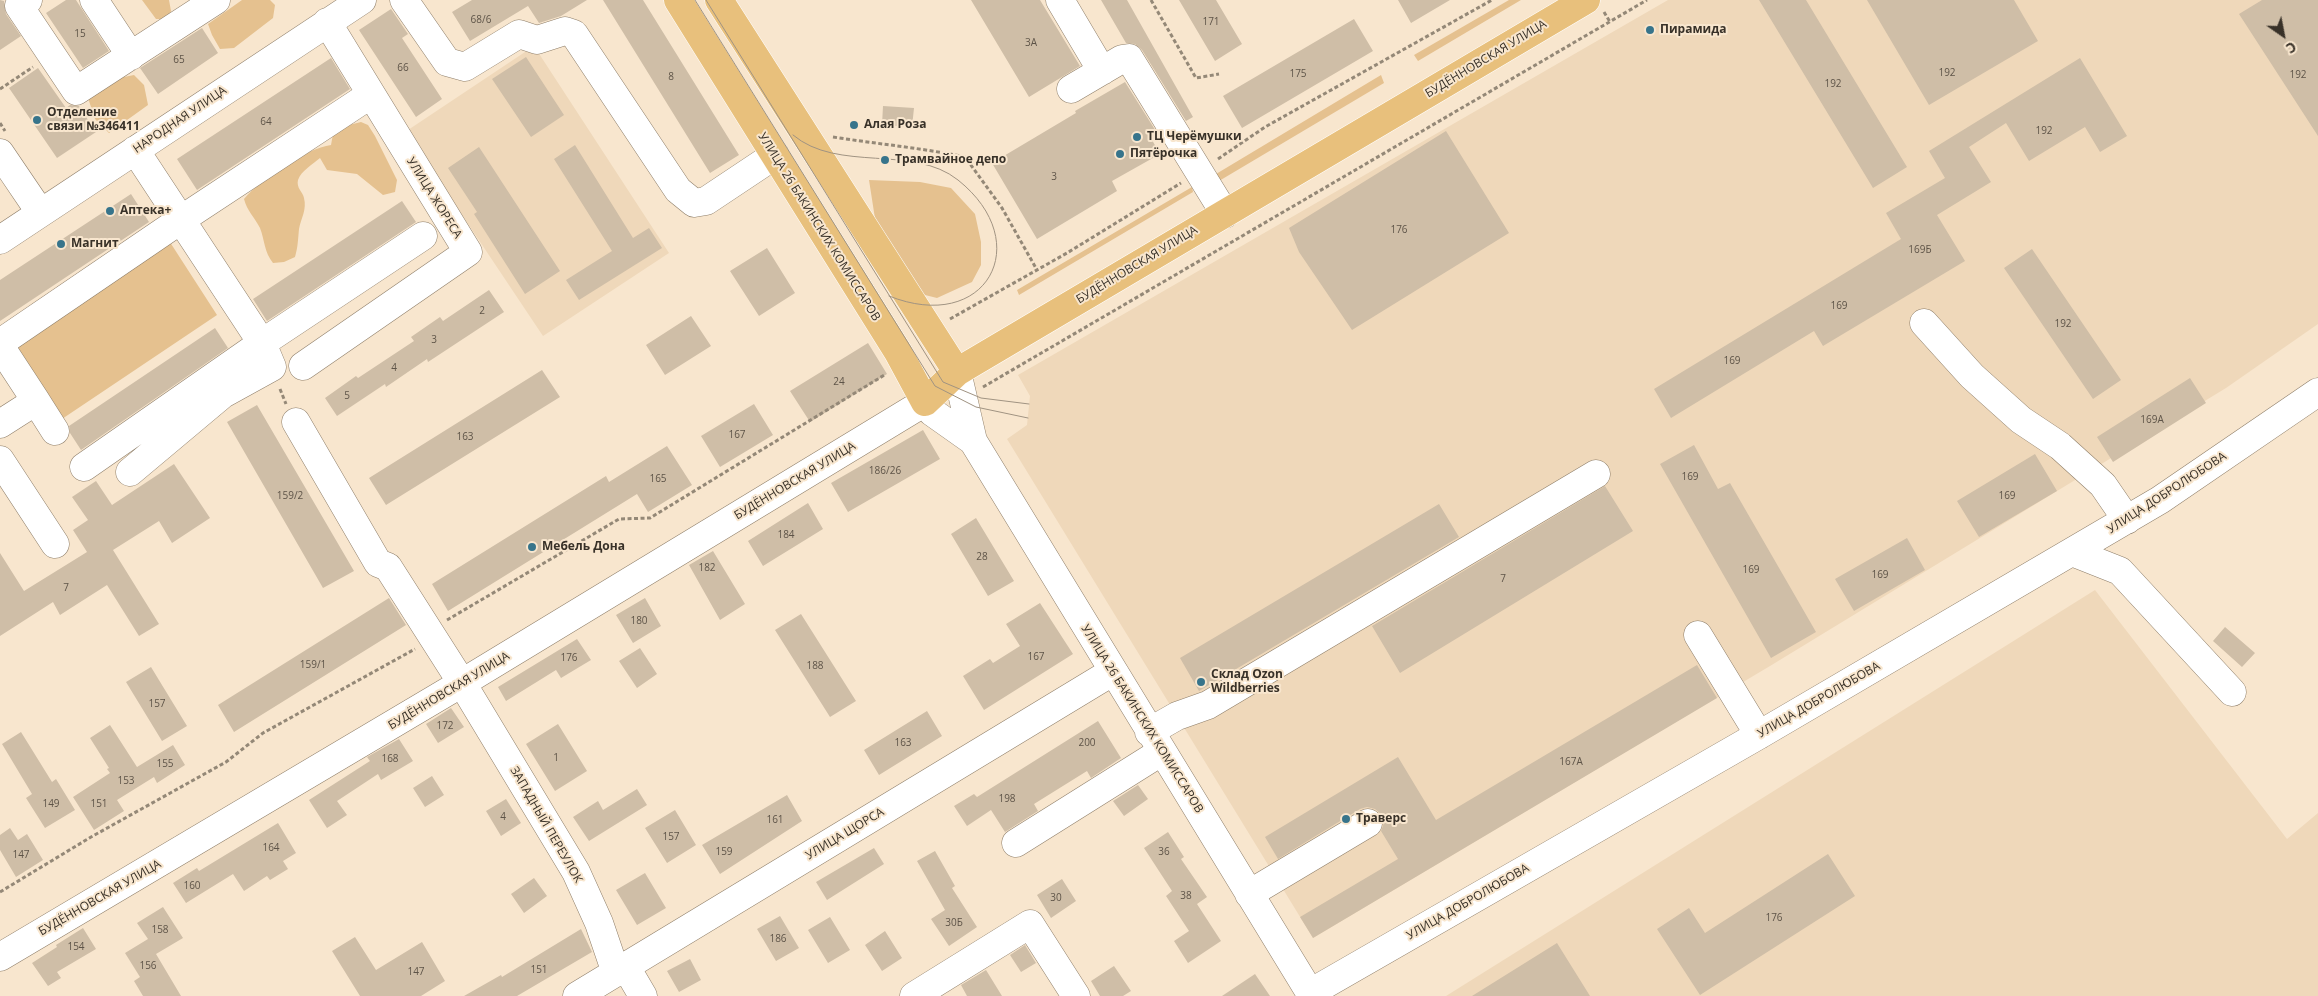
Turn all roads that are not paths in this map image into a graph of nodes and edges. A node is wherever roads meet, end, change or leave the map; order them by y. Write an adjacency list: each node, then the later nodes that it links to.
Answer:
1 (28, 0): 11 (street)
2 (94, 0): 11 (street)
3 (216, 0): 11 (street)
4 (362, 0): 10 (street, НАРОДНАЯ УЛИЦА)
5 (404, 0): 17 (street)
6 (678, 0): 17 (main road, УЛИЦА 26 БАКИНСКИХ КОМИССАРОВ)
7 (719, 0): 27 (main road, УЛИЦА 26 БАКИНСКИХ КОМИССАРОВ)
8 (1060, 0): 12 (street)
9 (1586, 0): 19 (main road, БУДЁННОВСКАЯ УЛИЦА)
10 (327, 22): 14 (street, УЛИЦА ЖОРЕСА); 15 (street, НАРОДНАЯ УЛИЦА)
11 (131, 56)
12 (1102, 71): 13 (street); 19 (street)
13 (1071, 90)
14 (370, 95): 20 (street); 26 (street, УЛИЦА ЖОРЕСА)
15 (136, 150): 18 (street, НАРОДНАЯ УЛИЦА); 20 (street)
16 (0, 154): 18 (street)
17 (775, 155): 30 (main road, УЛИЦА 26 БАКИНСКИХ КОМИССАРОВ)
18 (40, 212): 22 (street, НАРОДНАЯ УЛИЦА)
19 (1225, 214): 27 (main road, БУДЁННОВСКАЯ УЛИЦА)
20 (182, 219): 24 (street); 25 (street)
21 (423, 236): 25 (street)
22 (0, 240)
23 (1924, 323): 39 (street)
24 (0, 345): 29 (street)
25 (267, 355): 36 (street); 37 (street)
26 (303, 366)
27 (962, 369): 30 (main road, БУДЁННОВСКАЯ УЛИЦА); 34 (street, УЛИЦА 26 БАКИНСКИХ КОМИССАРОВ)
28 (2318, 392): 39 (street, УЛИЦА ДОБРОЛЮБОВА)
29 (36, 401): 32 (street); 33 (street)
30 (924, 402): 34 (street, УЛИЦА 26 БАКИНСКИХ КОМИССАРОВ); 44 (street, БУДЁННОВСКАЯ УЛИЦА)
31 (296, 422): 44 (street, ЗАПАДНЫЙ ПЕРЕУЛОК)
32 (0, 424)
33 (55, 431)
34 (973, 441): 43 (street, УЛИЦА 26 БАКИНСКИХ КОМИССАРОВ)
35 (0, 460): 40 (street)
36 (84, 467)
37 (130, 472)
38 (1596, 474): 47 (street)
39 (2127, 520): 41 (street, УЛИЦА ДОБРОЛЮБОВА)
40 (55, 544)
41 (2072, 552): 45 (street); 46 (street, УЛИЦА ДОБРОЛЮБОВА)
42 (1698, 635): 46 (street)
43 (1112, 672): 47 (street, УЛИЦА 26 БАКИНСКИХ КОМИССАРОВ); 52 (street, УЛИЦА ЩОРСА)
44 (462, 684): 51 (street, БУДЁННОВСКАЯ УЛИЦА); 52 (street, ЗАПАДНЫЙ ПЕРЕУЛОК)
45 (2232, 692)
46 (1759, 735): 53 (street, УЛИЦА ДОБРОЛЮБОВА)
47 (1155, 742): 49 (street); 50 (street, УЛИЦА 26 БАКИНСКИХ КОМИССАРОВ)
48 (1368, 824): 50 (street)
49 (1016, 843)
50 (1249, 894): 53 (street, УЛИЦА 26 БАКИНСКИХ КОМИССАРОВ)
51 (0, 956)
52 (621, 970): 54 (street, УЛИЦА ЩОРСА); 55 (street, ЗАПАДНЫЙ ПЕРЕУЛОК)
53 (1311, 994)
54 (577, 996)
55 (643, 996)
56 (914, 996): 57 (street)
57 (1076, 996)

